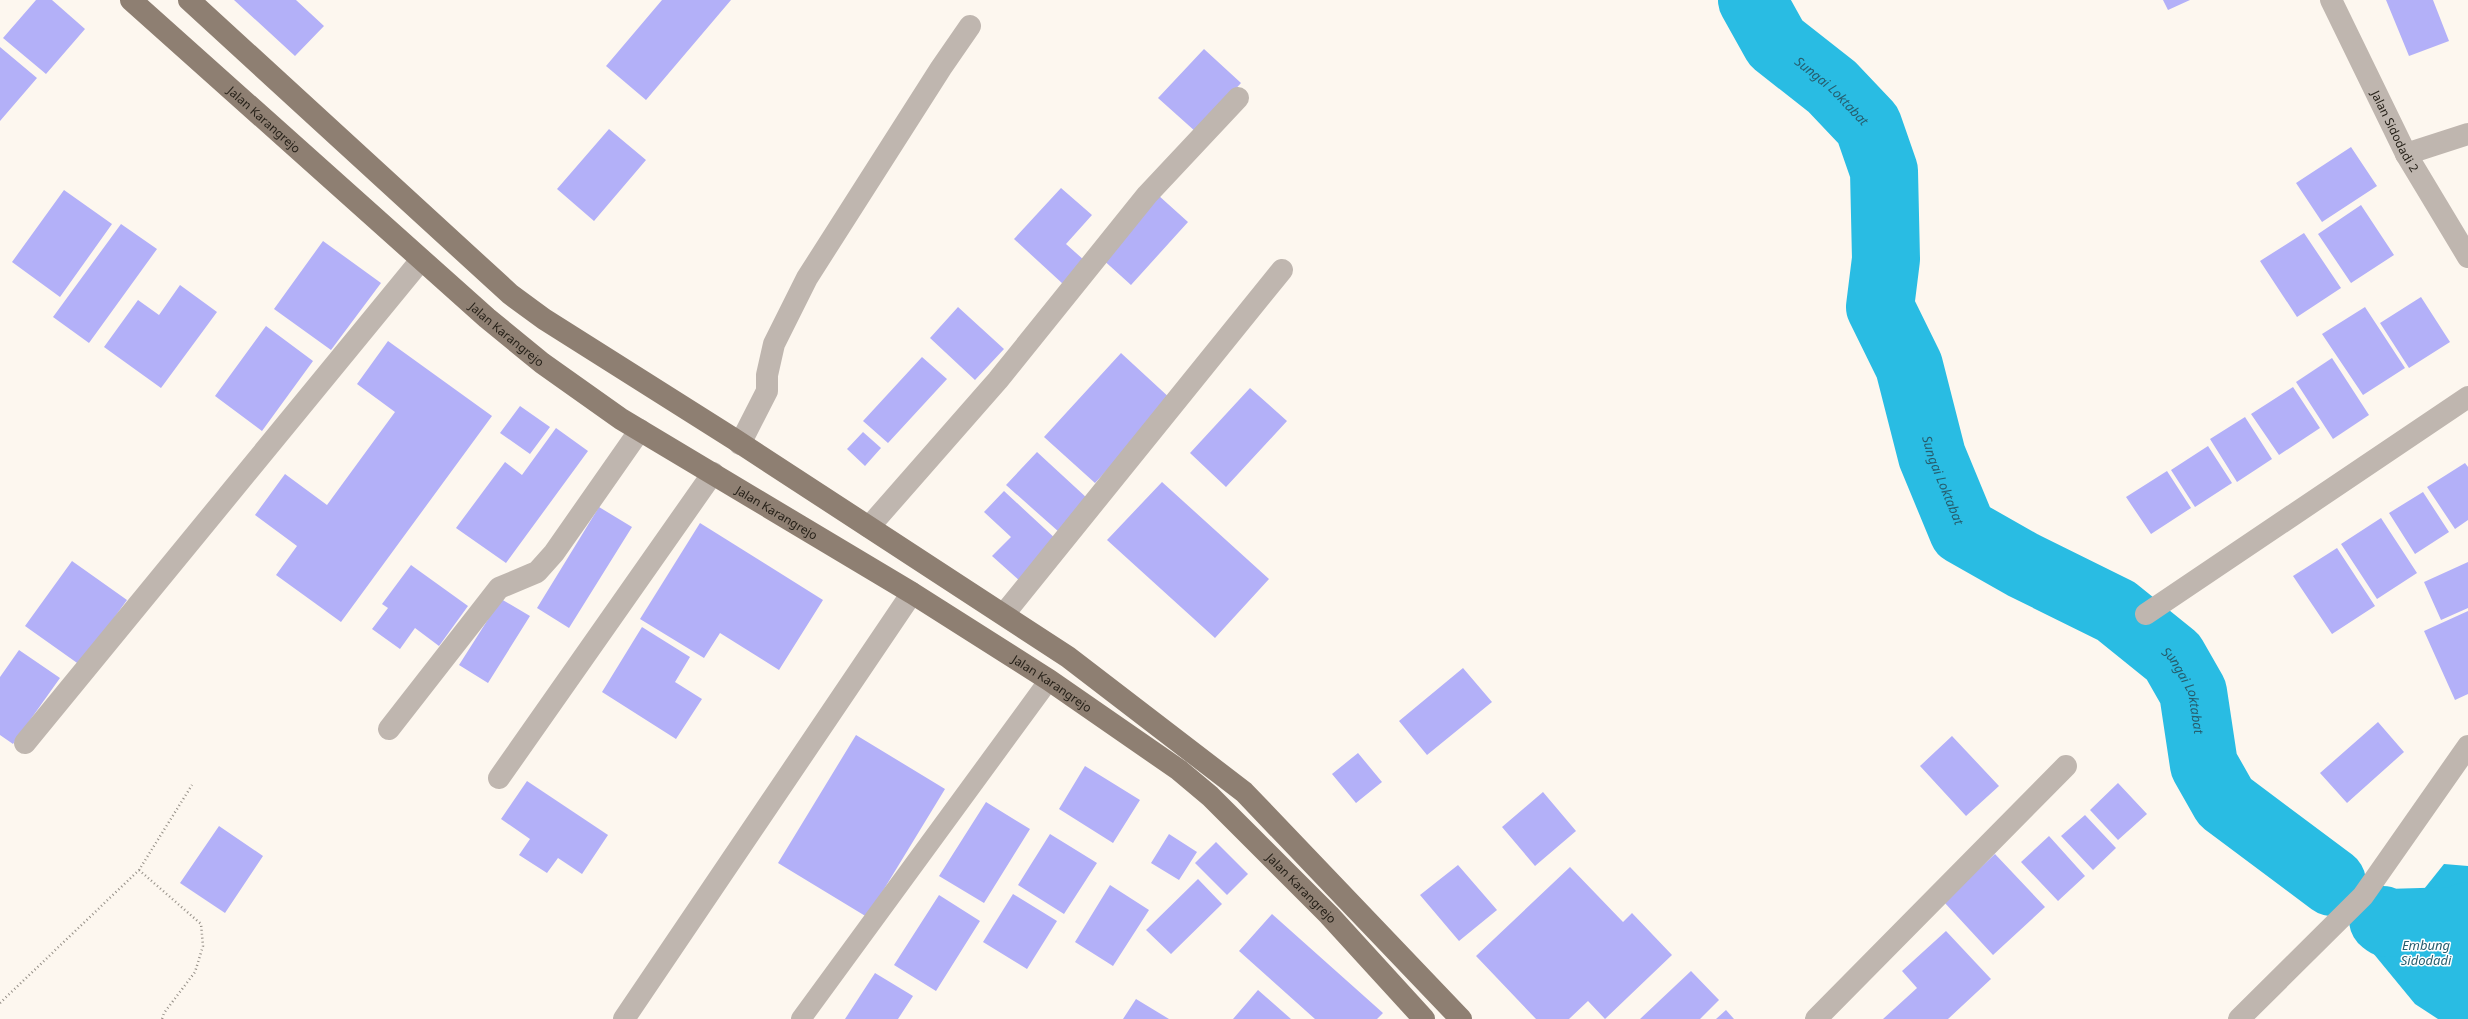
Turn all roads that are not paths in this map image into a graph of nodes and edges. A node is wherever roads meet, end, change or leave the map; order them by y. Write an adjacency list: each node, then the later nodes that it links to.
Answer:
1 (131, 0): 9 (main road, Jalan Karangrejo)
2 (189, 0): 13 (main road, Jalan Karangrejo)
3 (2331, 0): 7 (street, Jalan Sidodadi 2)
4 (970, 26): 13 (street)
5 (1238, 98): 15 (street)
6 (2468, 134): 7 (street)
7 (2406, 154): 8 (street, Jalan Sidodadi 2)
8 (2468, 257)
9 (421, 260): 12 (main road, Jalan Karangrejo); 21 (street)
10 (1282, 270): 17 (street)
11 (2468, 397): 18 (street)
12 (640, 430): 14 (main road, Jalan Karangrejo); 20 (street)
13 (740, 444): 15 (main road, Jalan Karangrejo)
14 (713, 473): 16 (main road, Jalan Karangrejo); 24 (street)
15 (869, 528): 17 (main road, Jalan Karangrejo)
16 (912, 594): 19 (main road, Jalan Karangrejo); 25 (street)
17 (1004, 614): 28 (main road, Jalan Karangrejo)
18 (2146, 614)
19 (1049, 680): 26 (lane); 27 (main road, Jalan Karangrejo)
20 (389, 729)
21 (25, 742)
22 (2468, 746): 30 (street)
23 (2066, 766): 29 (street)
24 (500, 778)
25 (624, 1019)
26 (801, 1019)
27 (1424, 1019)
28 (1461, 1019)
29 (1816, 1019)
30 (2239, 1019)

